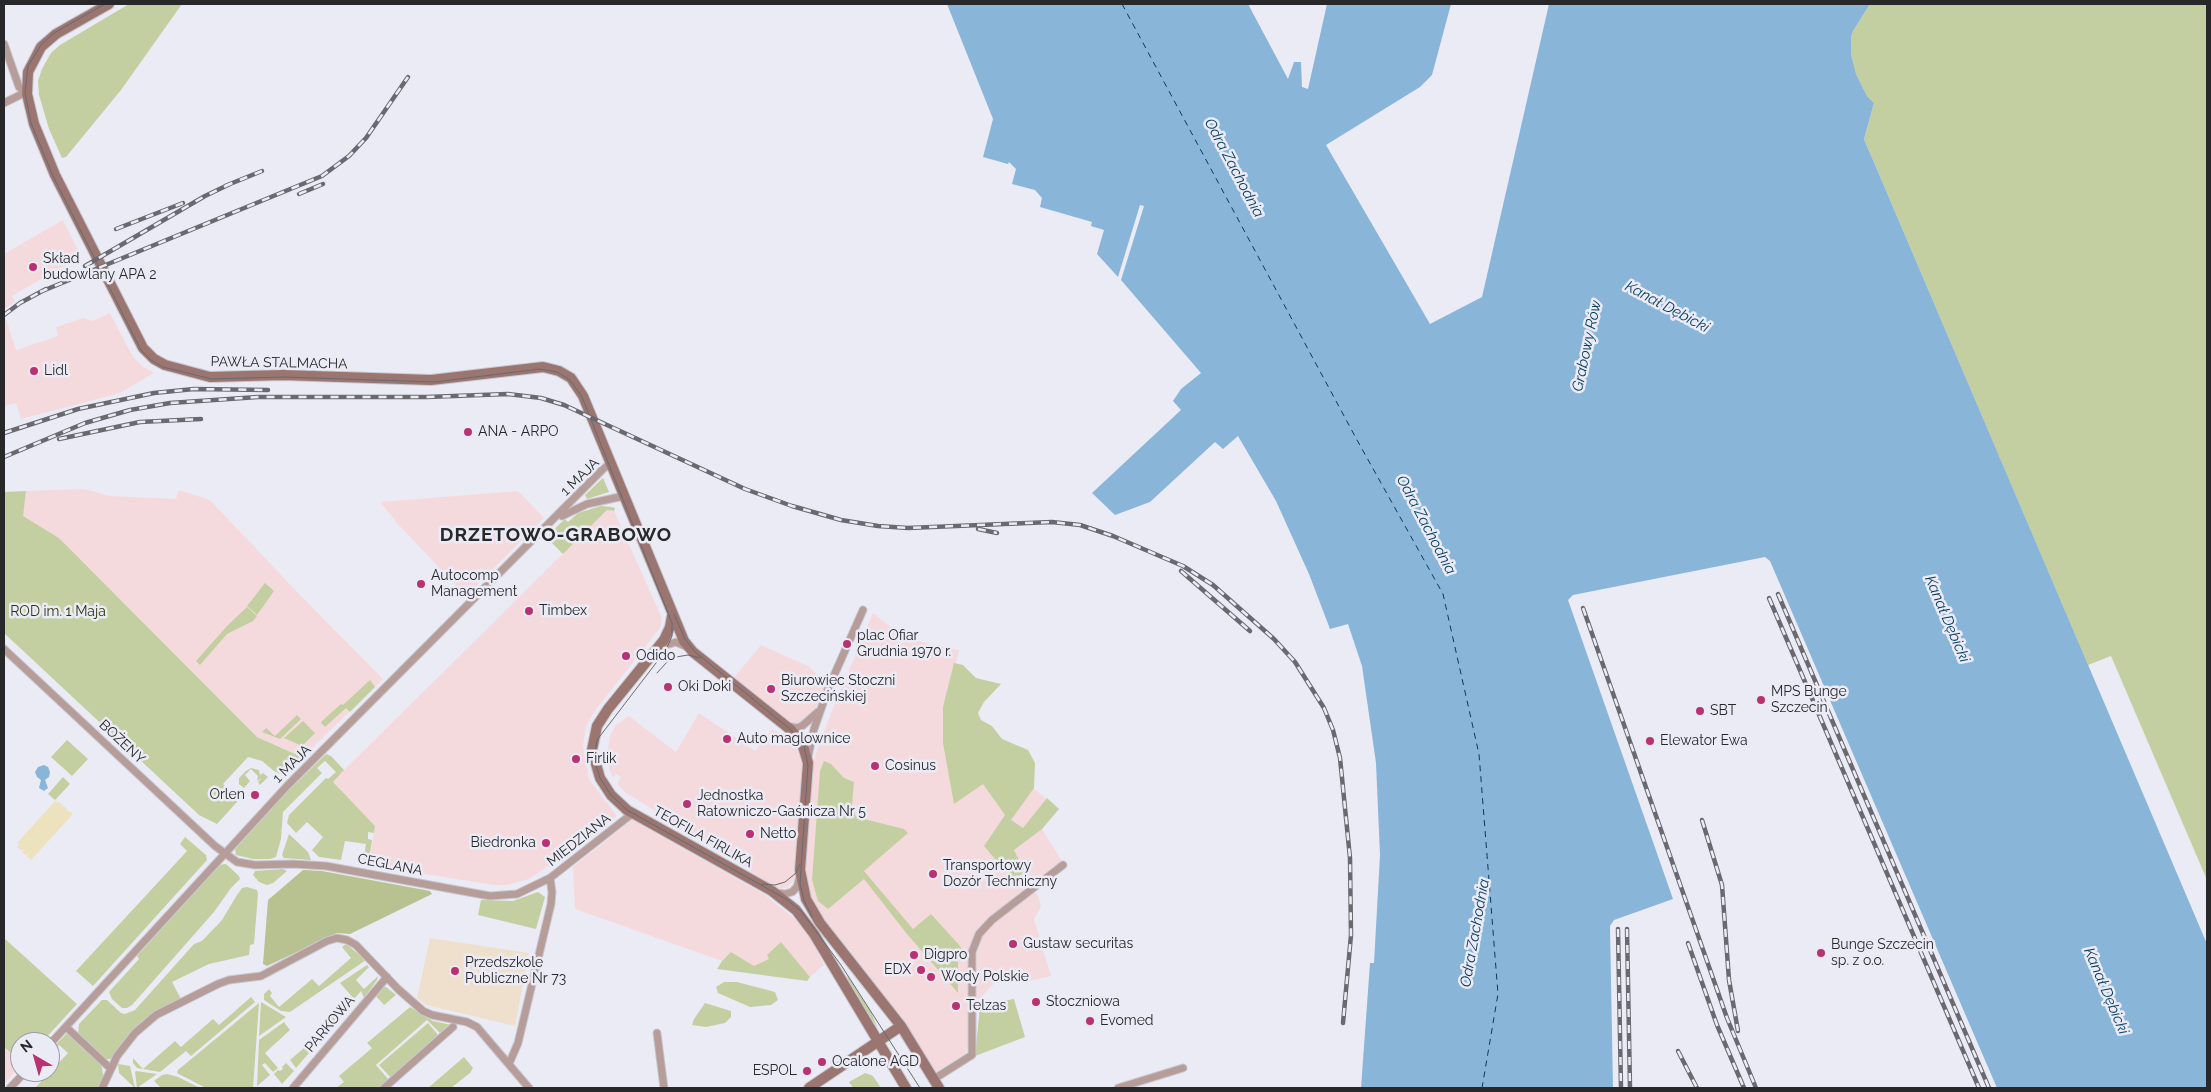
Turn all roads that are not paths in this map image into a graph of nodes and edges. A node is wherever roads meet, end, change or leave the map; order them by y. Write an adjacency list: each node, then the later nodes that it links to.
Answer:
1 (109, 4): 3 (street)
2 (4, 44): 3 (street, PAWŁA STALMACHA)
3 (26, 92): 4 (street); 5 (street, PAWŁA STALMACHA)
4 (4, 103)
5 (611, 464): 6 (street); 7 (street, 1 MAJA)
6 (624, 496): 7 (street, 1 MAJA); 9 (street)
7 (546, 529): 17 (street, 1 MAJA)
8 (863, 610): 13 (street)
9 (672, 612): 11 (street, TEOFILA FIRLIKA); 12 (street)
10 (4, 649): 17 (street, BOŻENY)
11 (656, 650): 12 (street); 16 (street, TEOFILA FIRLIKA)
12 (693, 652): 14 (street)
13 (821, 707): 14 (street); 15 (street)
14 (784, 724): 15 (street)
15 (808, 760): 19 (street)
16 (633, 813): 20 (street, MIEDZIANA); 21 (street, TEOFILA FIRLIKA)
17 (224, 854): 20 (street, CEGLANA); 24 (street, 1 MAJA)
18 (1063, 865): 32 (street)
19 (800, 870): 21 (street); 23 (street)
20 (550, 878): 29 (street, MIEDZIANA)
21 (772, 891): 28 (street, TEOFILA FIRLIKA)
22 (387, 977): 29 (street); 31 (street); 35 (street, PARKOWA)
23 (901, 1026): 28 (street); 32 (street)
24 (66, 1027): 26 (street, 1 MAJA); 31 (street)
25 (453, 1027): 33 (street)
26 (60, 1033)
27 (657, 1033): 38 (street)
28 (878, 1041): 39 (street); 40 (street, TEOFILA FIRLIKA)
29 (509, 1064): 37 (street)
30 (1182, 1068): 41 (street)
31 (111, 1069): 34 (street)
32 (936, 1084)
33 (392, 1086): 36 (street)
34 (102, 1088)
35 (293, 1088)
36 (384, 1088)
37 (529, 1088)
38 (664, 1088)
39 (808, 1088)
40 (906, 1088)
41 (1118, 1088)

